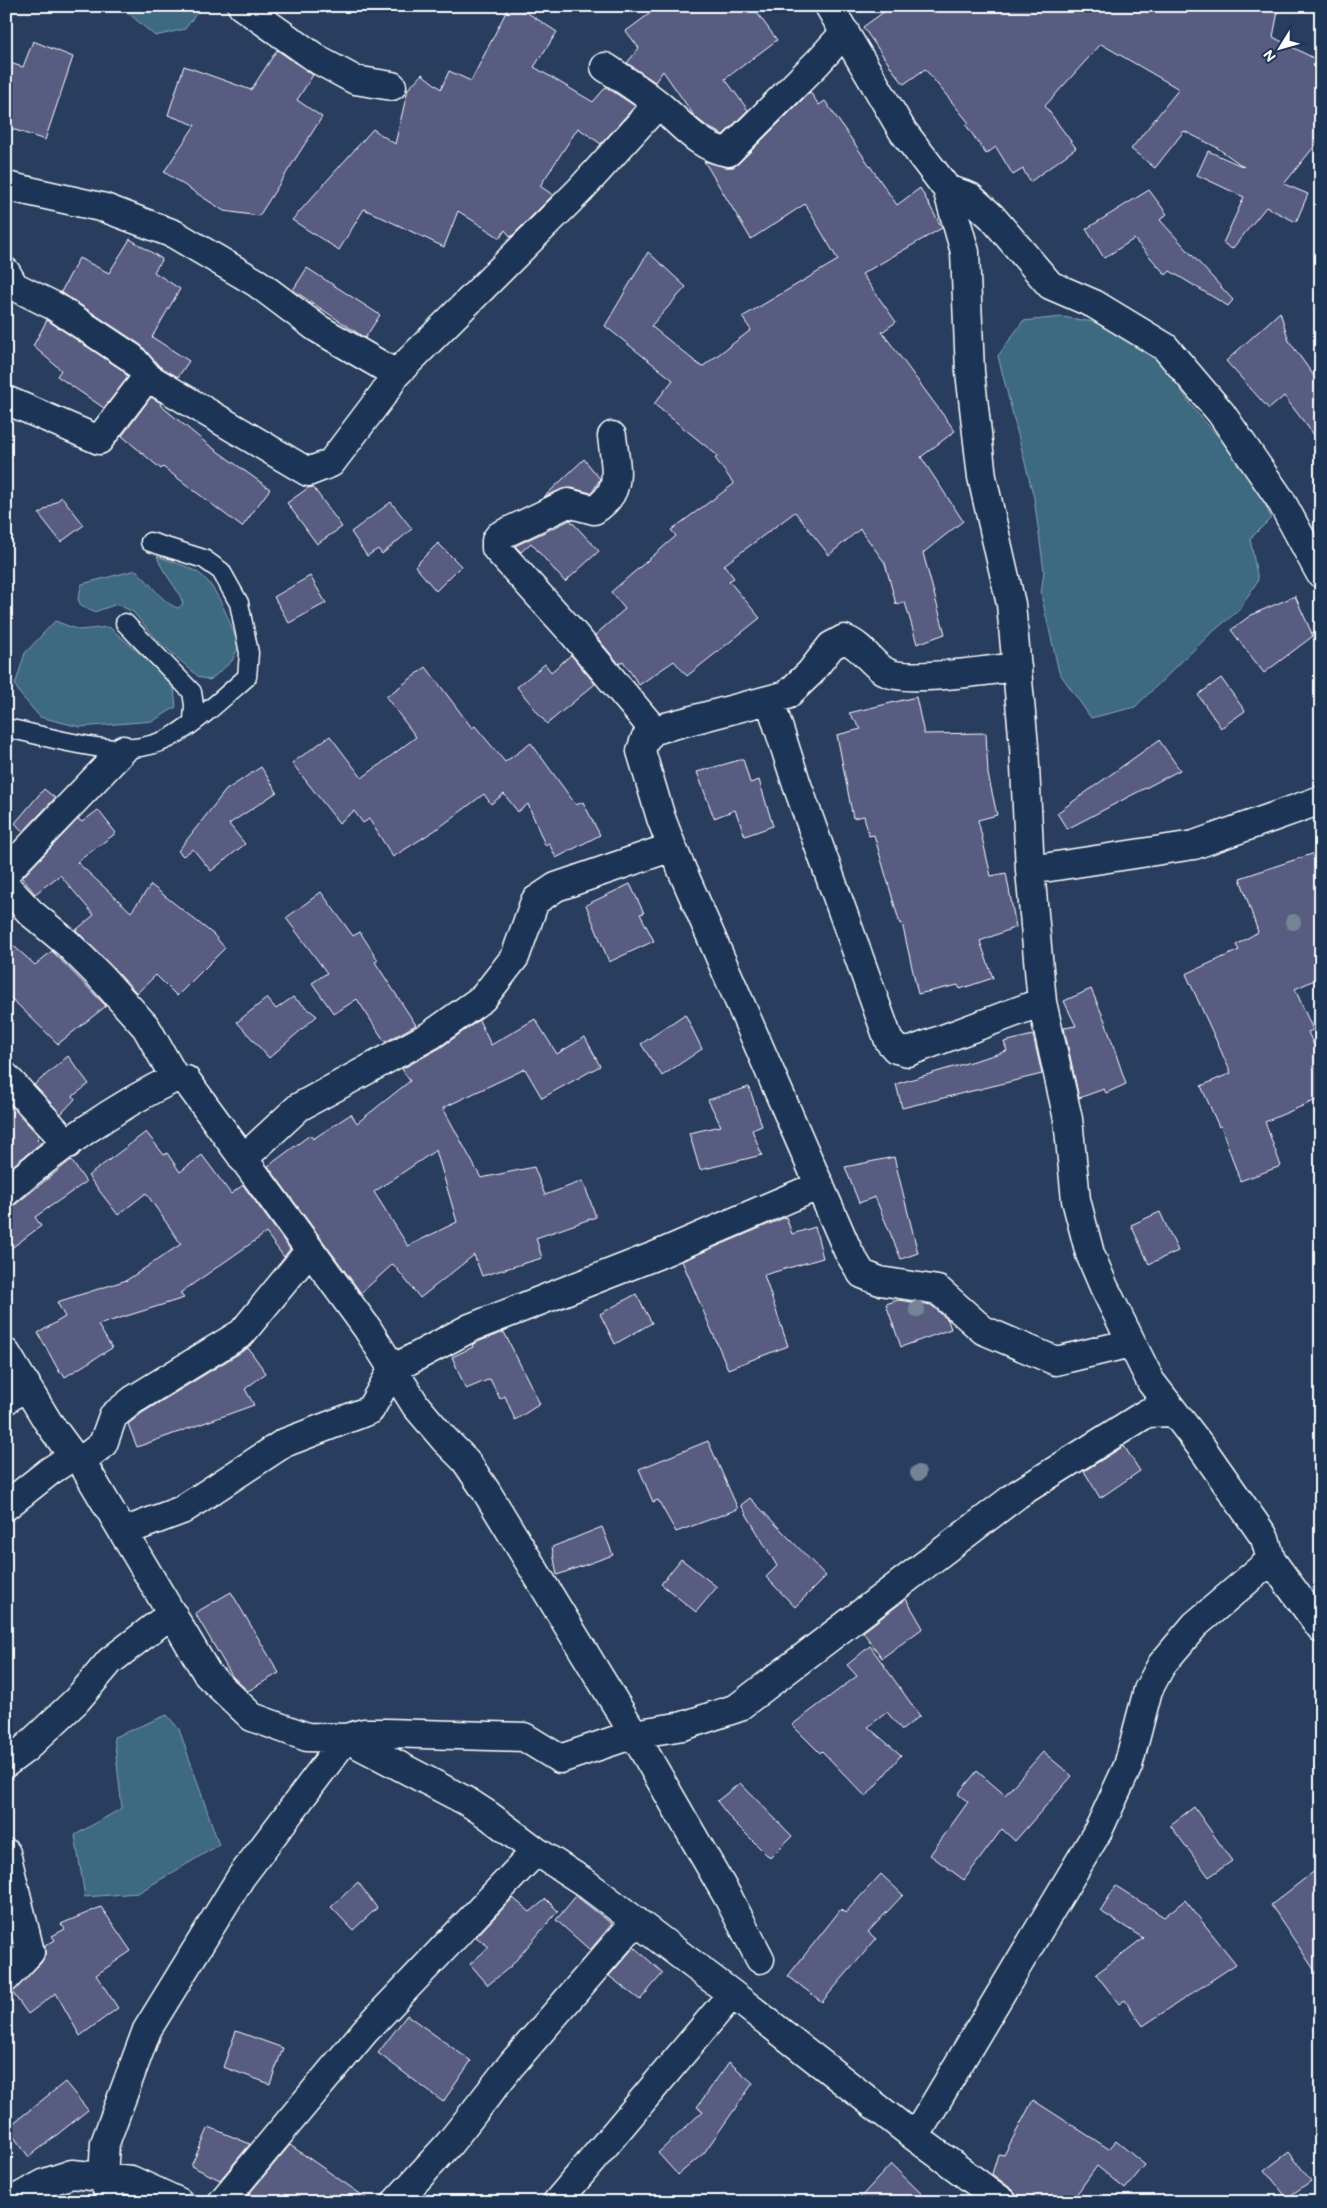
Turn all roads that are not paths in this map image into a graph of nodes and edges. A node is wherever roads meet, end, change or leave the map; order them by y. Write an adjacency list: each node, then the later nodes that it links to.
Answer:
1 (242, 6): 5 (street)
2 (829, 6): 3 (street)
3 (845, 32): 6 (street); 8 (street)
4 (605, 67): 6 (street)
5 (392, 86)
6 (658, 104): 10 (street)
7 (6, 186): 10 (street)
8 (947, 189): 15 (street); 17 (street)
9 (6, 272): 11 (street)
10 (396, 374): 11 (street)
11 (149, 378): 12 (street)
12 (6, 400)
13 (612, 436): 21 (street)
14 (150, 542): 19 (lane)
15 (1320, 572)
16 (125, 623): 19 (lane)
17 (1017, 667): 18 (street); 25 (street)
18 (770, 701): 21 (street); 28 (street)
19 (193, 721): 22 (lane)
20 (6, 728): 22 (lane)
21 (654, 730): 24 (street)
22 (124, 750): 26 (street)
23 (1321, 800): 25 (street)
24 (672, 847): 32 (street); 33 (street)
25 (1030, 870): 28 (street)
26 (6, 872)
27 (6, 886): 30 (street)
28 (1042, 1002): 36 (street)
29 (6, 1077): 31 (street)
30 (175, 1078): 31 (street); 32 (street)
31 (68, 1144): 34 (street)
32 (243, 1159): 35 (street)
33 (820, 1185): 36 (street); 38 (street)
34 (6, 1192)
35 (310, 1250): 38 (street); 41 (street)
36 (1131, 1343): 40 (street)
37 (6, 1354): 39 (street)
38 (393, 1369): 43 (street); 47 (street)
39 (16, 1392): 41 (street)
40 (1174, 1412): 44 (street); 47 (street)
41 (77, 1458): 42 (street); 43 (street)
42 (6, 1506)
43 (123, 1532): 45 (street)
44 (1270, 1560): 46 (street); 56 (street)
45 (174, 1616): 48 (street); 49 (street)
46 (1321, 1628)
47 (634, 1734): 48 (street); 53 (street)
48 (346, 1738): 50 (street); 57 (street)
49 (6, 1763)
50 (536, 1851): 52 (street); 60 (street)
51 (6, 1853): 54 (street)
52 (636, 1921): 55 (street); 61 (street)
53 (760, 1959)
54 (6, 1978)
55 (732, 1994): 56 (street); 62 (street)
56 (915, 2137): 63 (street)
57 (107, 2189): 58 (street); 59 (street)
58 (10, 2202)
59 (180, 2202)
60 (222, 2202)
61 (396, 2202)
62 (557, 2202)
63 (1003, 2202)

